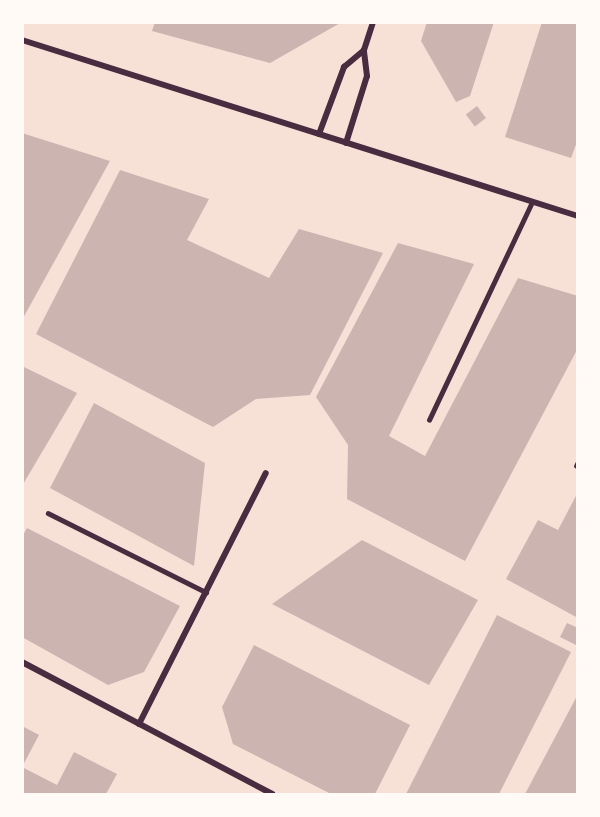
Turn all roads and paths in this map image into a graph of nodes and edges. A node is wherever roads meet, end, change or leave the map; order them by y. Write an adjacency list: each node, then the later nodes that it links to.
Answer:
1 (373, 22): 3 (street)
2 (22, 40): 4 (street)
3 (364, 50): 4 (street); 5 (street)
4 (318, 134): 5 (street)
5 (346, 142): 6 (street)
6 (532, 202): 7 (street); 8 (lane)
7 (578, 216)
8 (429, 420)
9 (266, 473): 11 (street)
10 (48, 513): 11 (lane)
11 (206, 592): 13 (street)
12 (22, 662): 13 (street)
13 (139, 724): 14 (street)
14 (272, 795)

